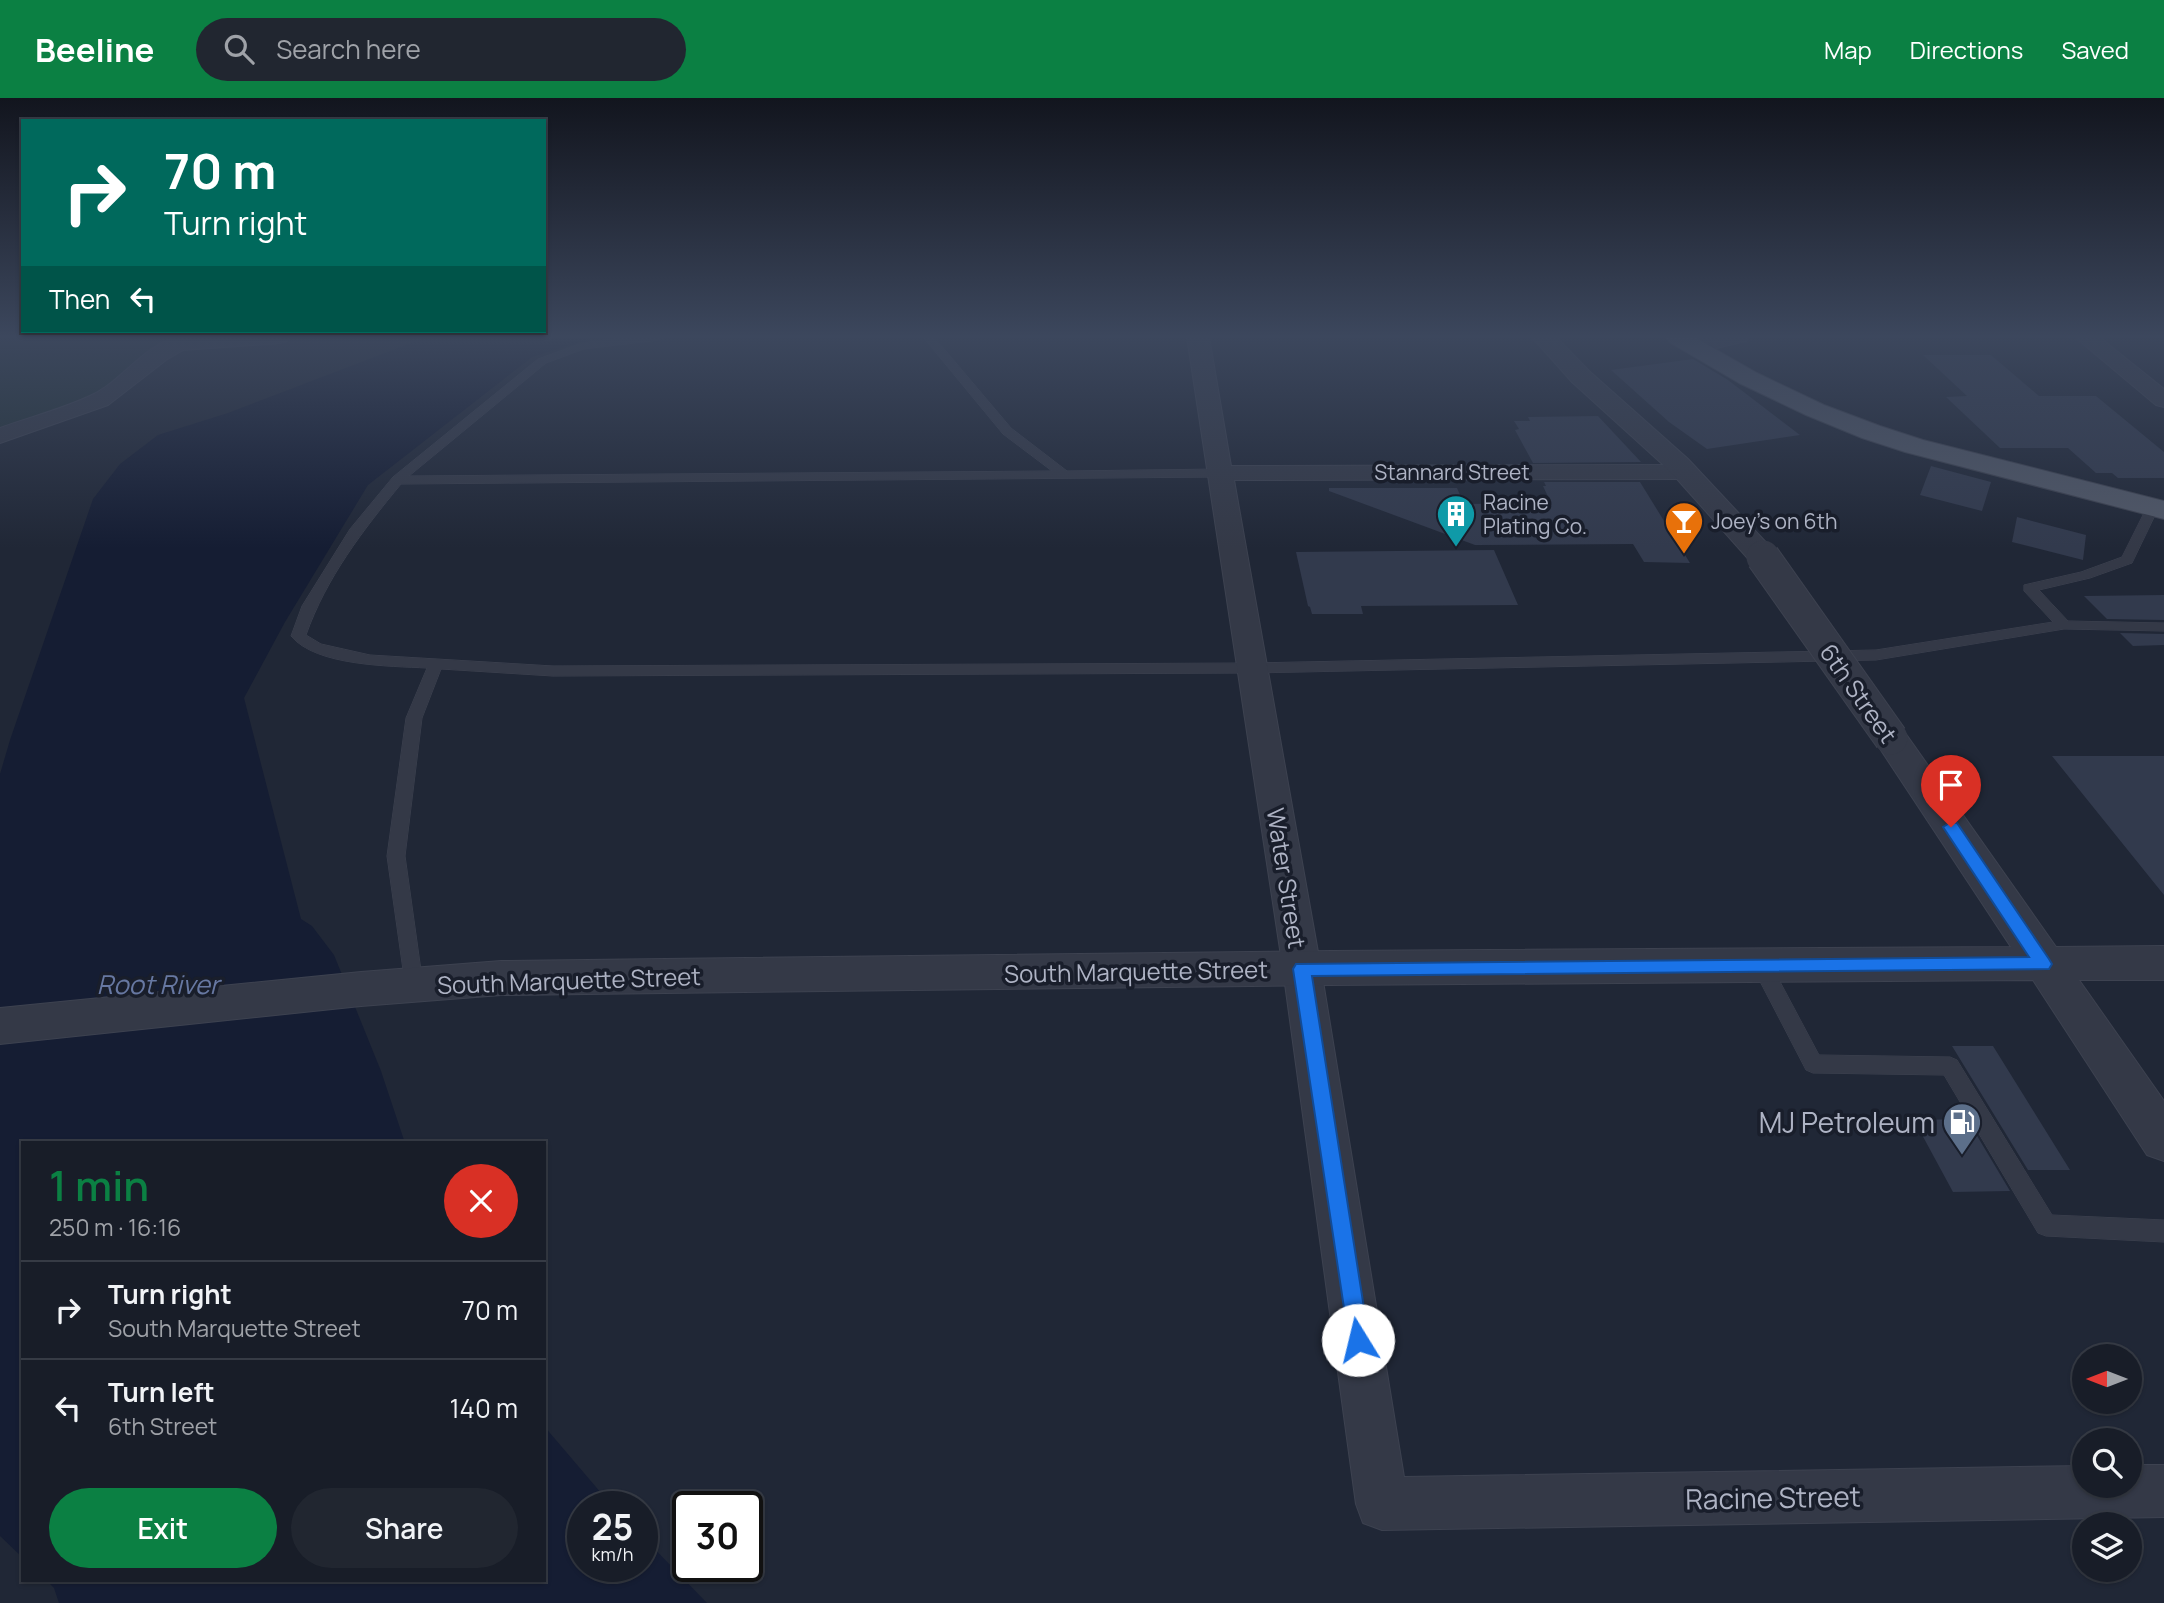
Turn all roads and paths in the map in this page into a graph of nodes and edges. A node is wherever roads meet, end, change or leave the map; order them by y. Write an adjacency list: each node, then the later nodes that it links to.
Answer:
1 (80, 407): 8 (street)
2 (486, 407): 13 (lane)
3 (987, 407): 12 (lane)
4 (1209, 407): 11 (street, Water Street)
5 (1615, 407): 9 (street, 6th Street)
6 (1627, 407): 9 (street, 6th Street)
7 (1812, 407): 14 (main road)
8 (0, 436)
9 (1650, 437): 10 (street, 6th Street)
10 (1685, 472): 11 (street, Stannard Street); 20 (street, 6th Street, bridge)
11 (1220, 473): 12 (lane); 18 (street, Water Street)
12 (1065, 475): 13 (lane)
13 (397, 480): 17 (lane)
14 (2159, 508): 15 (lane)
15 (2064, 625): 16 (lane); 18 (lane)
16 (2164, 627)
17 (436, 664): 18 (lane); 23 (lane)
18 (1252, 668): 22 (street, Water Street)
19 (2164, 963): 20 (street, South Marquette Street)
20 (2043, 964): 21 (street, South Marquette Street); 25 (street, 6th Street)
21 (1762, 966): 22 (street, South Marquette Street); 26 (lane)
22 (1302, 969): 23 (street, South Marquette Street); 28 (street, Water Street)
23 (413, 985): 24 (street, South Marquette Street)
24 (0, 1026)
25 (2164, 1140)
26 (2164, 1231)
27 (2164, 1491): 28 (street, Racine Street)
28 (1382, 1504)

